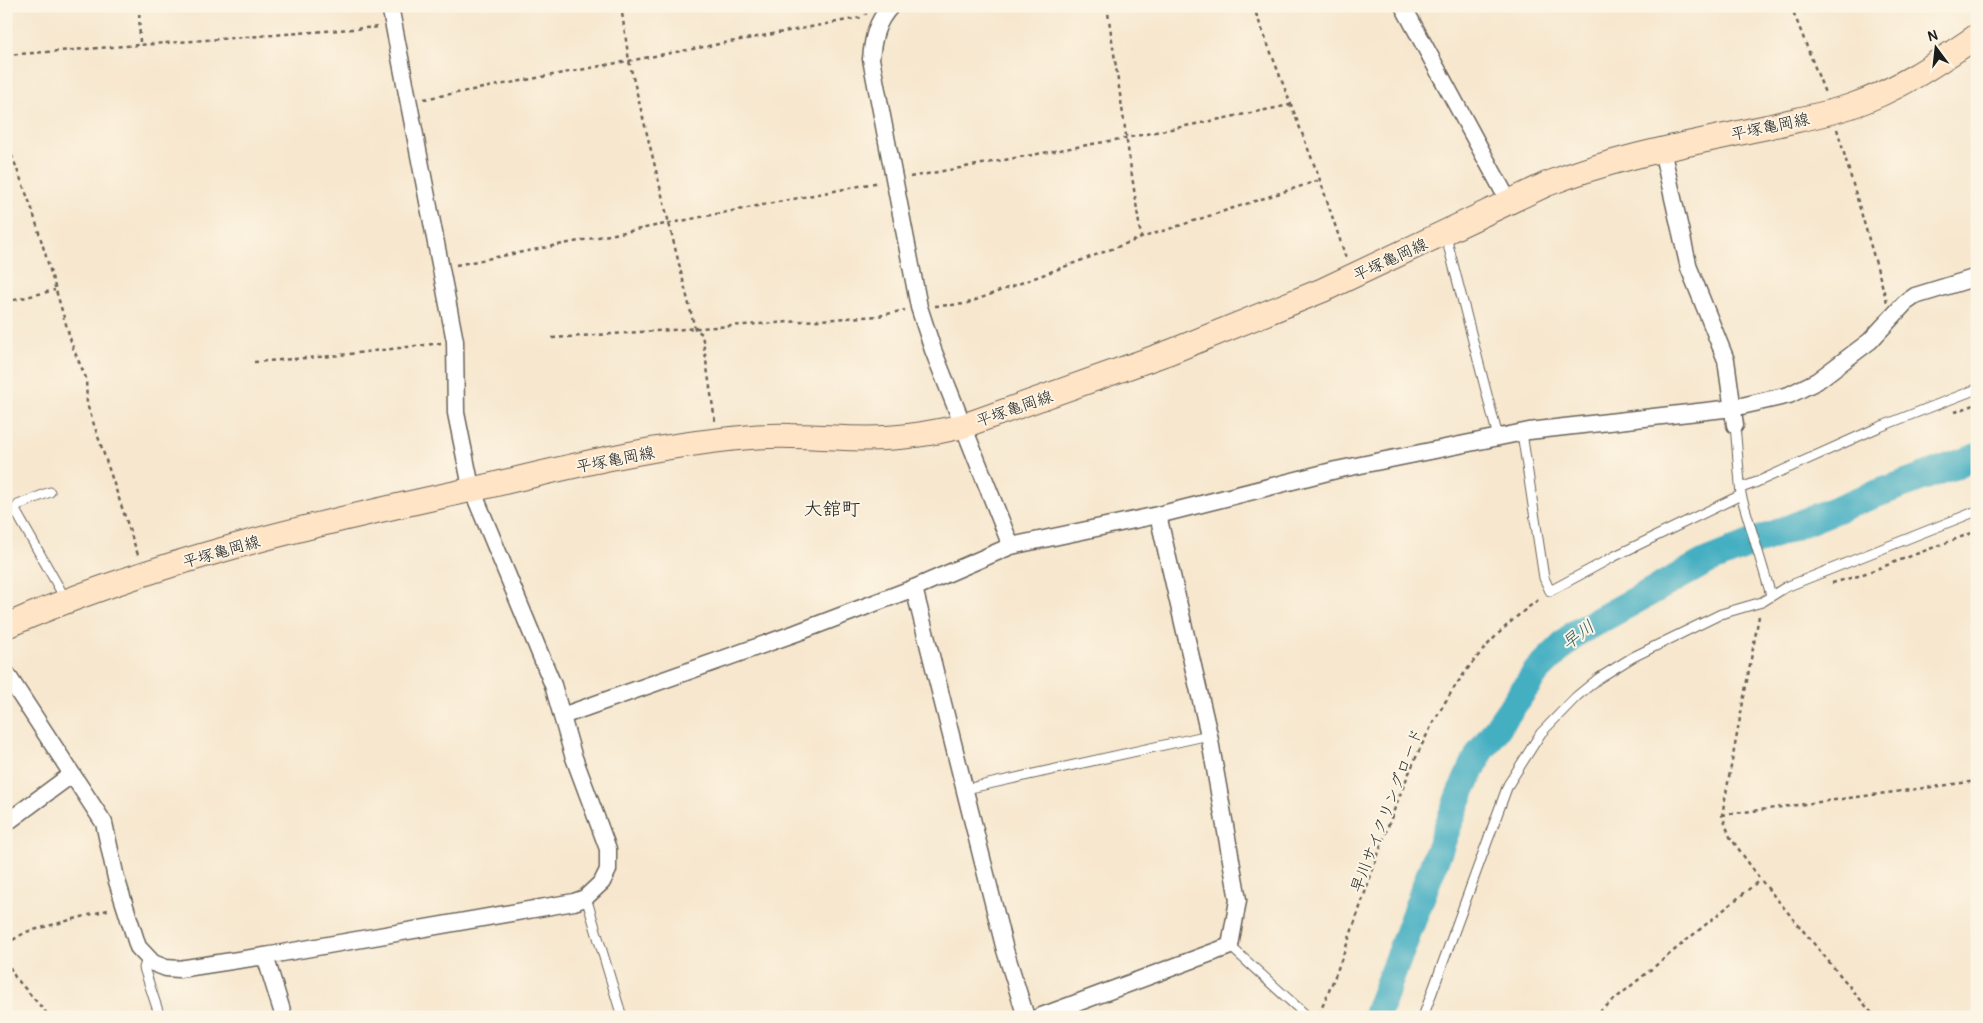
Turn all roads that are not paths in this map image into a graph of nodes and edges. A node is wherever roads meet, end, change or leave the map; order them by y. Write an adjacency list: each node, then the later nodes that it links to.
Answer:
1 (390, 6): 15 (street)
2 (891, 6): 12 (street)
3 (1403, 6): 6 (street)
4 (1977, 36): 5 (main road, 平塚亀岡線)
5 (1662, 150): 6 (main road, 平塚亀岡線); 10 (street)
6 (1509, 202): 7 (main road, 平塚亀岡線)
7 (1444, 233): 12 (main road, 平塚亀岡線); 14 (lane)
8 (1977, 276): 10 (street)
9 (1977, 389): 17 (lane)
10 (1733, 408): 11 (street); 13 (street)
11 (1735, 425): 17 (lane)
12 (963, 426): 15 (main road, 平塚亀岡線); 20 (street)
13 (1522, 433): 14 (street); 17 (lane)
14 (1498, 437): 19 (street)
15 (472, 489): 23 (main road, 平塚亀岡線); 26 (street)
16 (50, 492): 23 (lane)
17 (1741, 494): 22 (lane)
18 (1977, 511): 22 (lane)
19 (1158, 515): 20 (street); 27 (street)
20 (1011, 546): 21 (street)
21 (914, 588): 26 (street); 29 (street)
22 (1770, 593): 41 (lane)
23 (66, 600): 24 (main road, 平塚亀岡線)
24 (6, 626)
25 (6, 673): 28 (street)
26 (562, 716): 31 (street)
27 (1208, 735): 29 (lane); 32 (street)
28 (71, 776): 30 (street); 34 (street)
29 (966, 789): 38 (street)
30 (6, 823)
31 (585, 898): 33 (street); 37 (lane)
32 (1230, 946): 39 (street); 40 (lane)
33 (265, 956): 34 (street); 36 (street)
34 (147, 958): 35 (lane)
35 (160, 1017)
36 (284, 1017)
37 (622, 1017)
38 (1026, 1017)
39 (1039, 1017)
40 (1308, 1017)
41 (1423, 1017)

